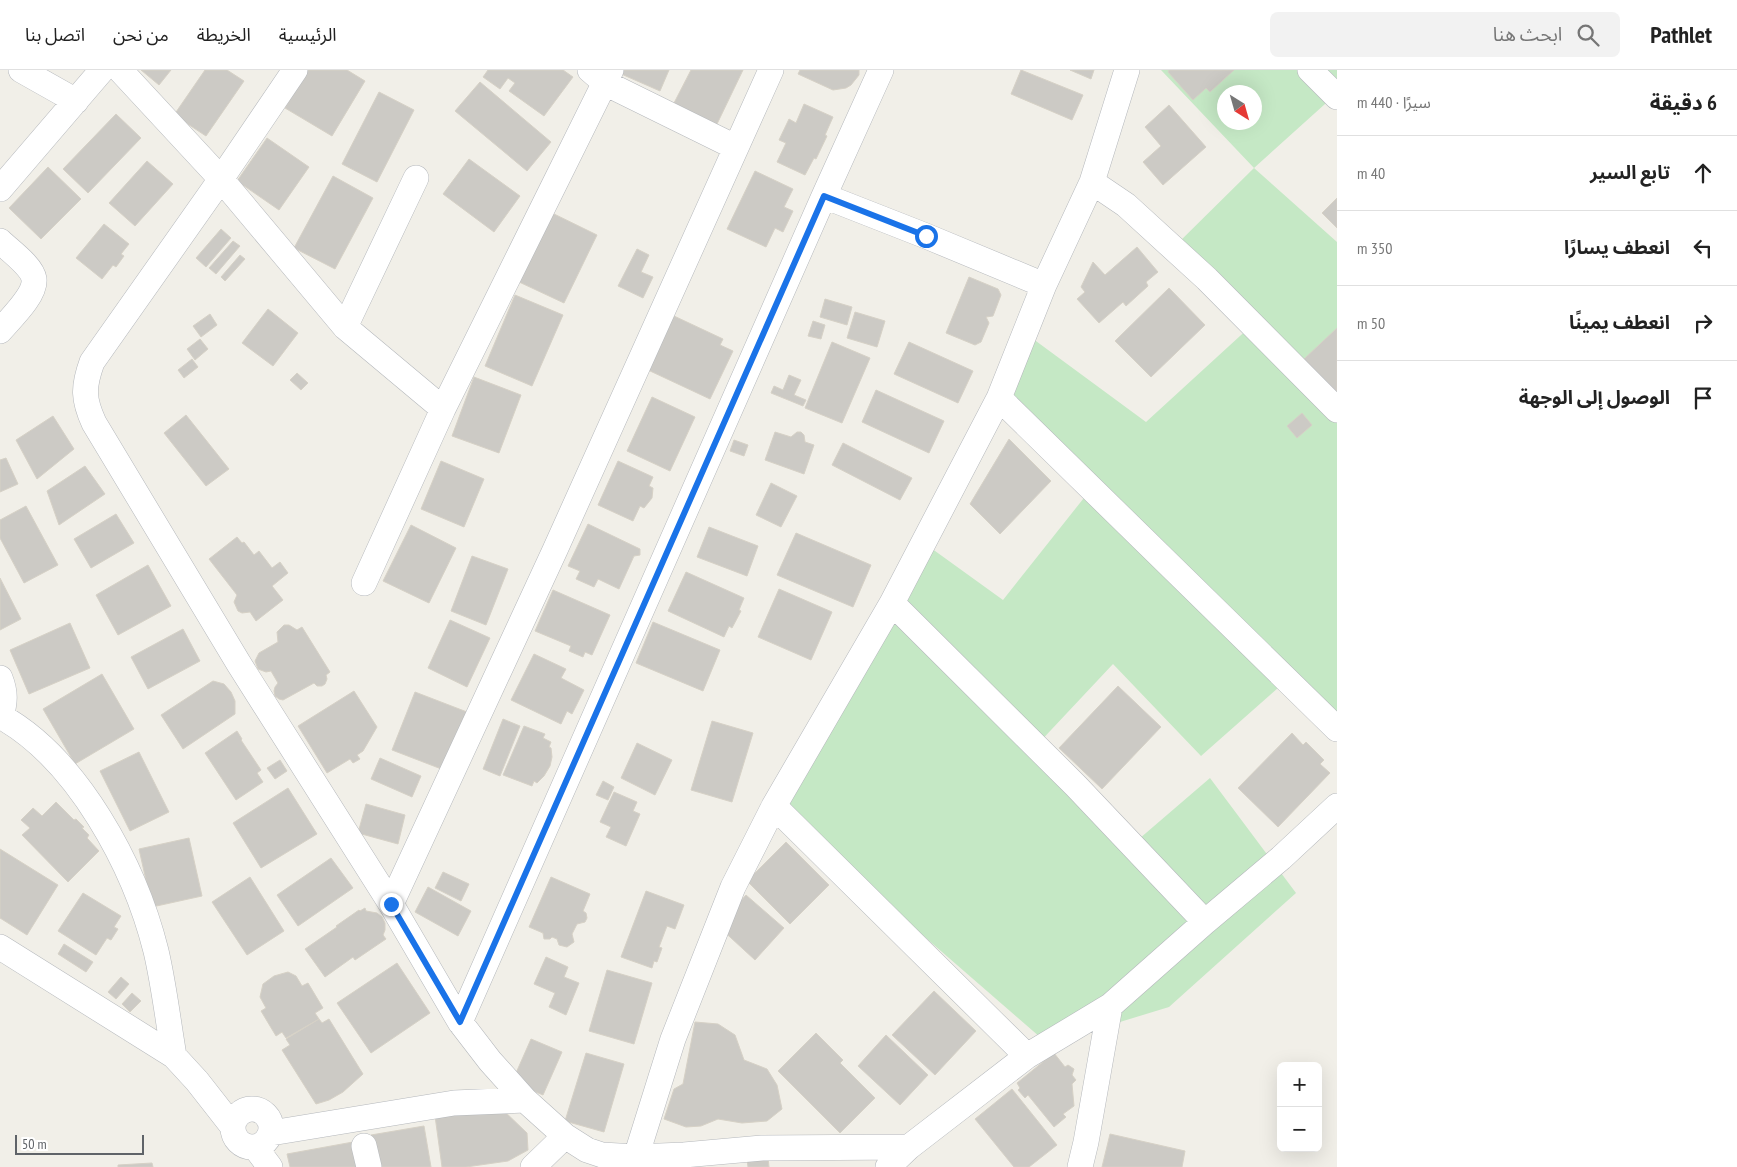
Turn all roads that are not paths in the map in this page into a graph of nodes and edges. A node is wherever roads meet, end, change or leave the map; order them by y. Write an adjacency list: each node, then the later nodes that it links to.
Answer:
1 (21, 70): 11 (street)
2 (102, 70): 11 (street)
3 (120, 70): 14 (street)
4 (295, 70): 14 (street)
5 (771, 70): 12 (street)
6 (881, 70): 17 (street)
7 (1127, 70): 15 (street)
8 (1310, 70): 10 (street)
9 (602, 74): 12 (street); 23 (street)
10 (1337, 97)
11 (76, 101): 16 (street)
12 (735, 147): 32 (street)
13 (416, 178): 20 (street)
14 (221, 179): 20 (street); 32 (street)
15 (1092, 182): 19 (street); 24 (street)
16 (0, 189)
17 (824, 196): 19 (street); 36 (street)
18 (0, 241): 21 (street)
19 (1044, 285): 22 (street)
20 (345, 327): 23 (street)
21 (0, 331)
22 (999, 398): 26 (street); 29 (street)
23 (443, 409): 25 (street)
24 (1337, 410)
25 (364, 583)
26 (892, 603): 30 (street); 33 (street)
27 (0, 678): 28 (street)
28 (1, 717): 37 (street)
29 (1337, 729)
30 (774, 806): 38 (street); 44 (street)
31 (1337, 806): 33 (street)
32 (391, 904): 36 (street)
33 (1205, 922): 35 (street)
34 (0, 947): 37 (street)
35 (1110, 1006): 38 (street); 48 (street)
36 (460, 1022): 39 (street)
37 (174, 1056): 40 (street)
38 (1028, 1056): 43 (street)
39 (525, 1100): 41 (street); 42 (street)
40 (241, 1118): 42 (street); 42 (street)
41 (565, 1136): 44 (street); 46 (street)
42 (263, 1140): 45 (street)
43 (909, 1147): 44 (street); 47 (street)
44 (626, 1160)
45 (270, 1167)
46 (533, 1167)
47 (888, 1167)
48 (1080, 1167)

